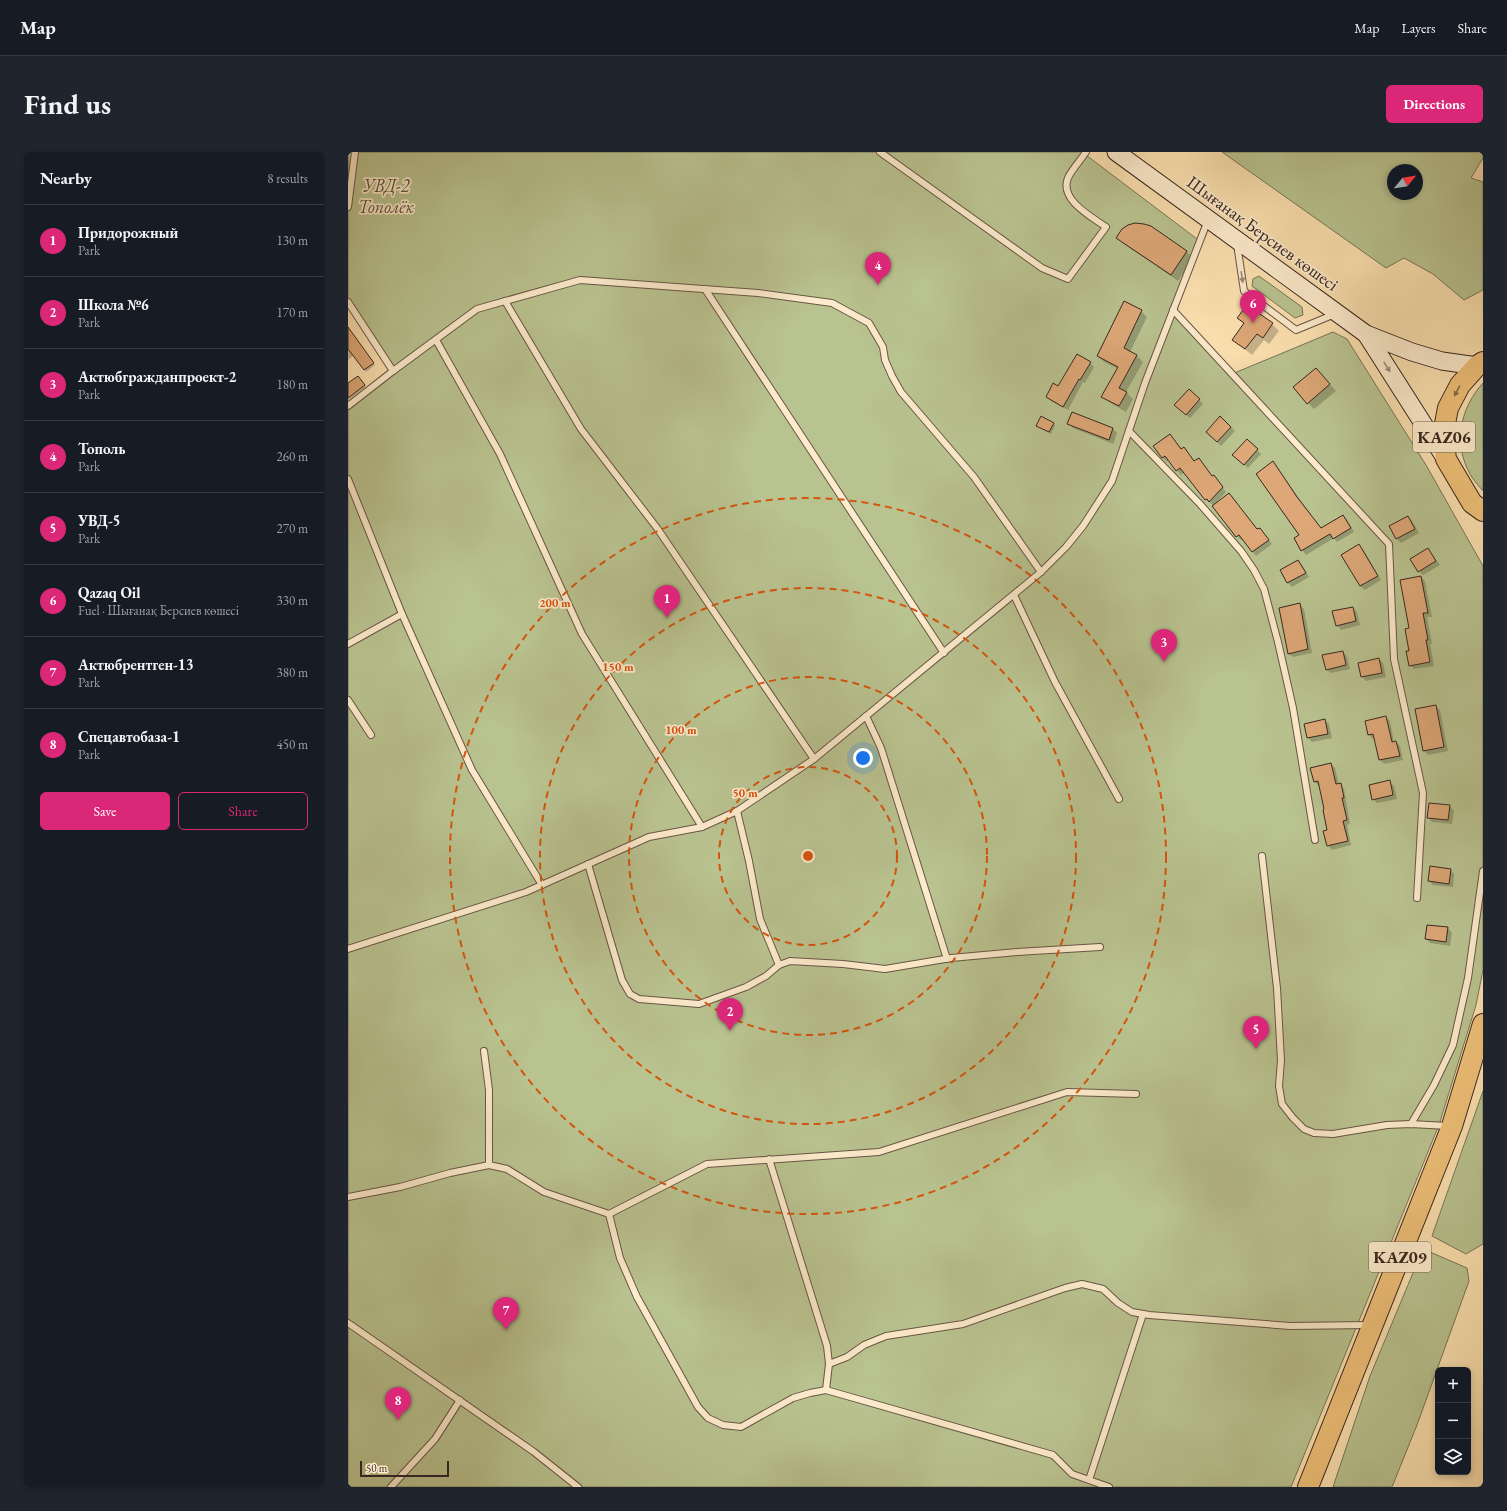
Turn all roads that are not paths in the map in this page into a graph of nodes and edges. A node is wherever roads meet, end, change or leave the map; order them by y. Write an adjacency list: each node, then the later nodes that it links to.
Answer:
1 (355, 152): 5 (lane)
2 (880, 152): 3 (lane)
3 (1086, 152)
4 (1116, 152): 6 (main road, Шығанақ Берсиев көшесі)
5 (348, 207)
6 (1209, 218): 7 (main road, Шығанақ Берсиев көшесі); 11 (lane)
7 (1236, 238): 12 (main road, Шығанақ Берсиев көшесі); 12 (lane, one-way to 12)
8 (705, 289): 9 (lane); 23 (lane); 27 (lane)
9 (504, 301): 14 (lane); 31 (lane)
10 (348, 302): 16 (lane)
11 (1173, 310): 18 (lane); 40 (lane)
12 (1339, 313): 13 (main road, Шығанақ Берсиев көшесі)
13 (1366, 334): 15 (main road); 19 (main road, one-way to 19)
14 (436, 340): 16 (lane); 34 (lane)
15 (1480, 364): 19 (highway, KАZ06, one-way to 19)
16 (394, 371): 17 (lane)
17 (348, 406)
18 (1129, 431): 23 (lane); 35 (lane)
19 (1446, 459): 21 (highway, KАZ06)
20 (348, 479): 25 (lane)
21 (1477, 507): 22 (highway)
22 (1483, 528)
23 (1041, 572): 24 (lane)
24 (1014, 595): 27 (lane); 32 (lane)
25 (402, 614): 26 (lane); 39 (lane)
26 (348, 644)
27 (944, 652): 29 (lane)
28 (348, 700): 30 (lane)
29 (866, 716): 31 (lane); 43 (lane)
30 (371, 735)
31 (814, 759): 33 (lane)
32 (1118, 799)
33 (737, 811): 34 (lane); 44 (lane)
34 (702, 827): 37 (lane)
35 (1315, 840)
36 (1262, 856): 48 (lane)
37 (588, 864): 39 (lane); 44 (lane)
38 (1483, 871): 48 (lane)
39 (542, 885): 42 (lane)
40 (1417, 898)
41 (1100, 947): 43 (lane)
42 (348, 949)
43 (947, 959): 44 (lane)
44 (779, 965)
45 (1483, 1024): 49 (highway, KAZ09)
46 (484, 1052): 51 (lane)
47 (1136, 1094): 50 (lane)
48 (1412, 1124): 49 (lane)
49 (1452, 1126): 56 (highway, KAZ09)
50 (769, 1159): 53 (lane); 57 (lane)
51 (489, 1165): 52 (lane); 53 (lane)
52 (348, 1197)
53 (608, 1214): 58 (lane)
54 (1143, 1314): 56 (lane); 57 (lane); 60 (lane)
55 (348, 1323): 59 (lane)
56 (1372, 1325): 64 (highway, KAZ09)
57 (829, 1364): 58 (lane)
58 (826, 1390): 60 (lane)
59 (460, 1400): 61 (lane); 62 (lane)
60 (1088, 1480): 63 (lane)
61 (390, 1487)
62 (578, 1487)
63 (1109, 1487)
64 (1308, 1487)

